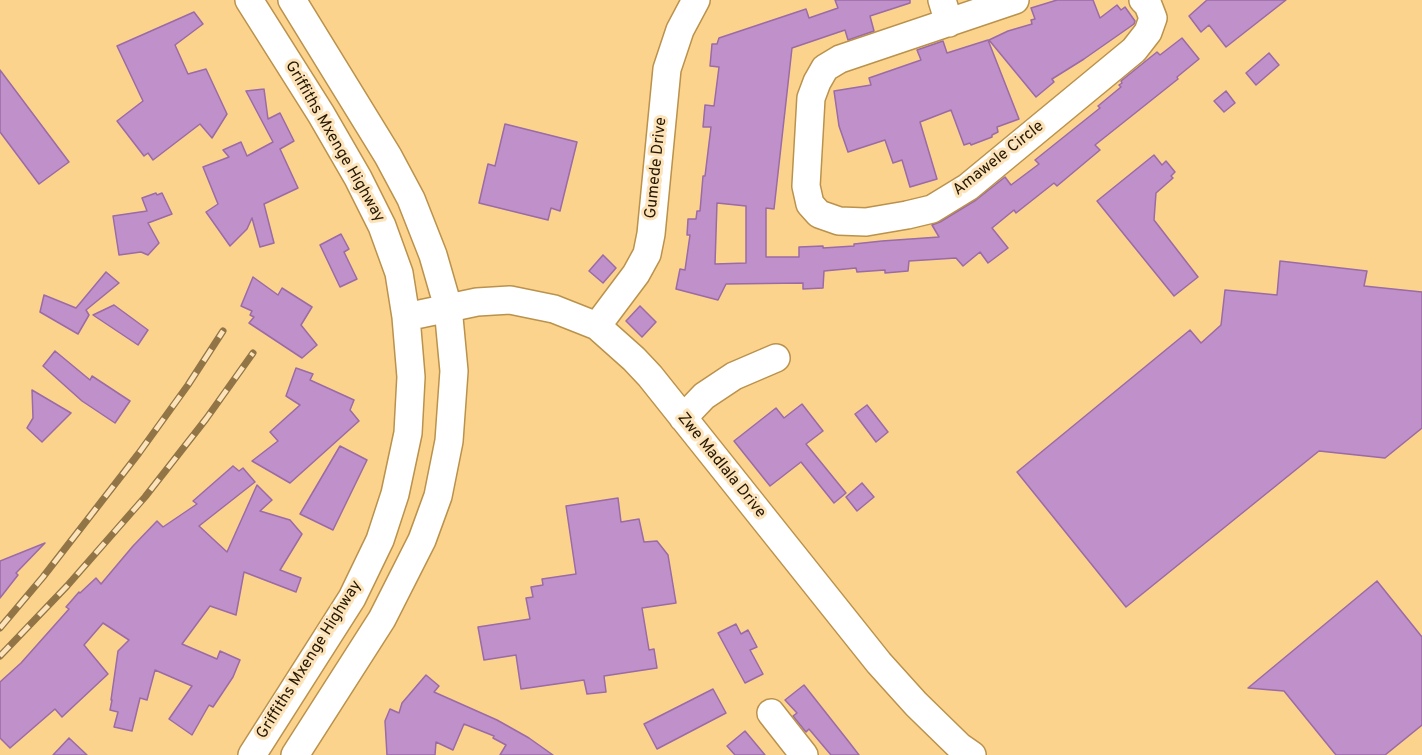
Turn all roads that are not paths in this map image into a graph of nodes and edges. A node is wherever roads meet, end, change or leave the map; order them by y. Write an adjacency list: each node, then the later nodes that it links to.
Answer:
1 (249, 0): 8 (street, Griffiths Mxenge Highway)
2 (292, 0): 7 (street)
3 (696, 0): 9 (street, Gumede Drive)
4 (1015, 0): 6 (street, Amawele Circle)
5 (1143, 0): 6 (street, Amawele Circle)
6 (945, 12)
7 (448, 307): 8 (street, Zwe Madlala Drive); 9 (street, Zwe Madlala Drive); 15 (street)
8 (406, 317): 14 (street, Griffiths Mxenge Highway)
9 (597, 326): 11 (street, Zwe Madlala Drive)
10 (776, 358): 11 (street)
11 (683, 418): 13 (street, Zwe Madlala Drive)
12 (771, 713): 16 (street)
13 (961, 752)
14 (252, 755)
15 (295, 755)
16 (804, 755)

